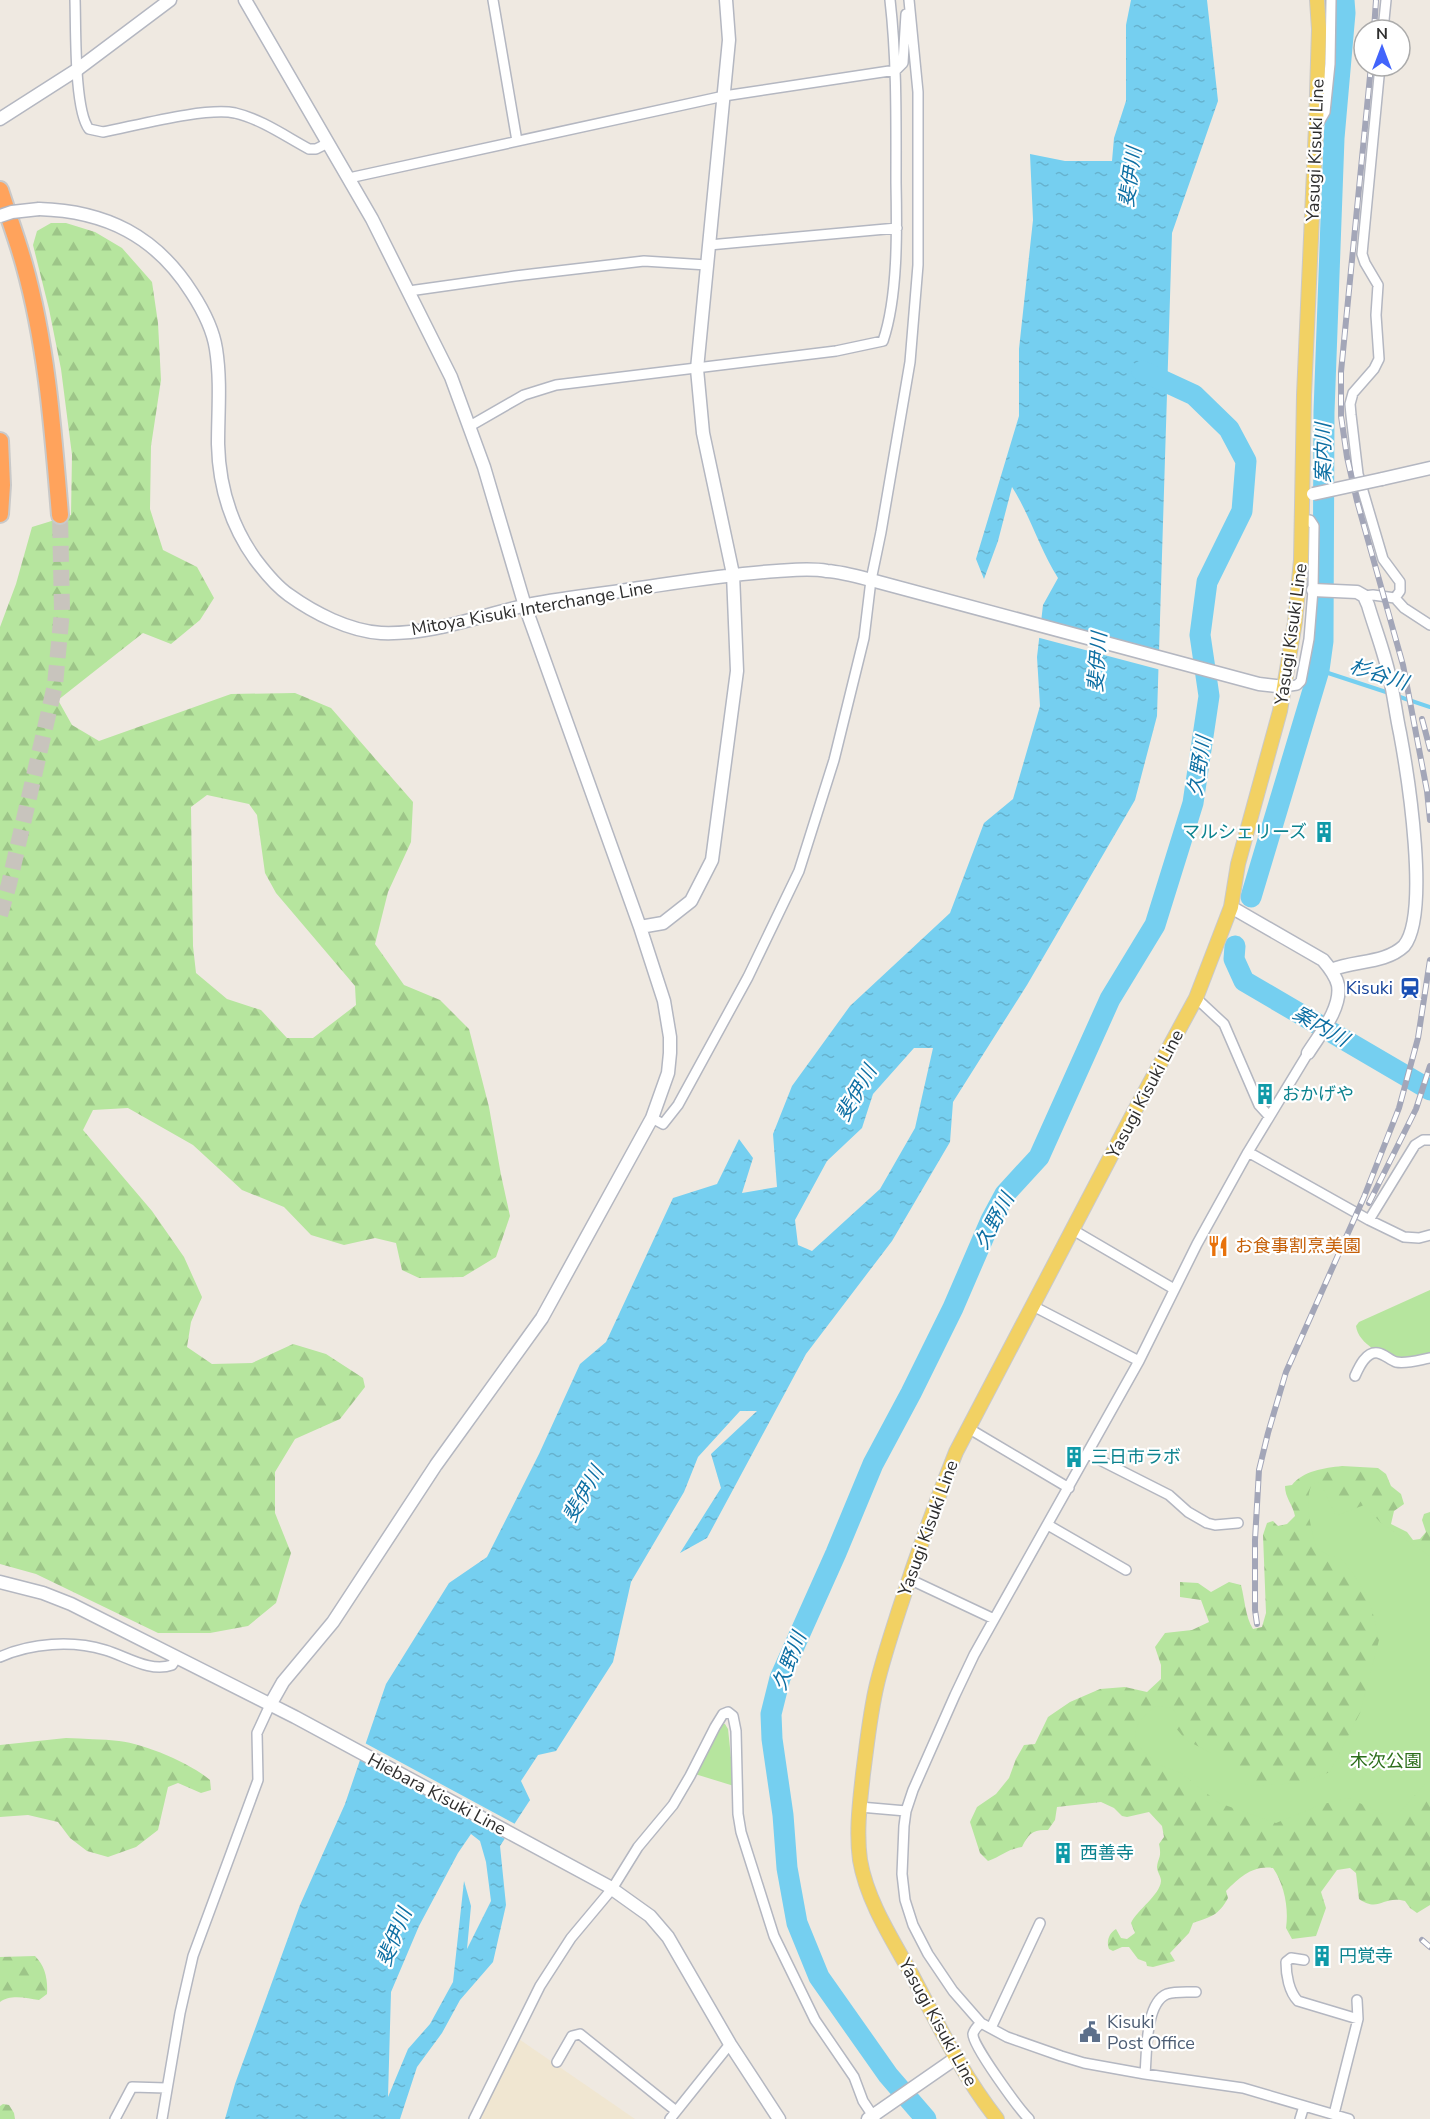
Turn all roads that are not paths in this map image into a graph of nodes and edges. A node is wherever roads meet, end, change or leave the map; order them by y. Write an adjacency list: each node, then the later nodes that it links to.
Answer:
1 (75, 0): 12 (street)
2 (170, 0): 12 (street)
3 (246, 0): 19 (street)
4 (493, 0): 18 (street)
5 (726, 0): 15 (street)
6 (890, 0): 13 (street)
7 (908, 0): 13 (street); 36 (street)
8 (1317, 0): 17 (main road, Yasugi Kisuki Line)
9 (1331, 0): 17 (street)
10 (1386, 0): 11 (street)
11 (1384, 18)
12 (78, 69): 16 (street); 19 (street)
13 (896, 70): 15 (street); 23 (street)
14 (1379, 78): 39 (street)
15 (724, 96): 18 (street); 24 (street)
16 (0, 119)
17 (1316, 126): 31 (main road, Yasugi Kisuki Line)
18 (517, 141): 20 (street)
19 (328, 143): 20 (street)
20 (349, 178): 26 (street)
21 (0, 190): 33 (highway)
22 (0, 216): 40 (street, Mitoya Kisuki Interchange Line, bridge)
23 (897, 228): 24 (street); 27 (street)
24 (709, 245): 25 (street)
25 (707, 265): 26 (street); 27 (street)
26 (409, 291): 28 (street)
27 (697, 369): 28 (street); 35 (street)
28 (470, 426): 40 (street)
29 (0, 441): 32 (highway)
30 (1430, 468): 31 (street, bridge)
31 (1308, 495): 34 (main road, Yasugi Kisuki Line)
32 (0, 514)
33 (60, 515)
34 (1303, 520): 37 (street); 42 (main road, Yasugi Kisuki Line)
35 (734, 574): 36 (street, Mitoya Kisuki Interchange Line); 40 (street, Mitoya Kisuki Interchange Line); 44 (street)
36 (871, 580): 42 (street, Mitoya Kisuki Interchange Line); 49 (street)
37 (1321, 590): 38 (street); 42 (street)
38 (1364, 596): 39 (street); 45 (street)
39 (1395, 598): 41 (street)
40 (525, 606): 44 (street)
41 (1430, 625)
42 (1284, 687): 43 (main road, Yasugi Kisuki Line)
43 (1231, 907): 45 (street); 46 (main road, Yasugi Kisuki Line)
44 (640, 927): 49 (street)
45 (1331, 970): 47 (street)
46 (1196, 998): 48 (street); 53 (main road, Yasugi Kisuki Line)
47 (1308, 1053): 48 (street)
48 (1269, 1116): 51 (street)
49 (652, 1118): 71 (street)
50 (1430, 1140): 52 (street)
51 (1248, 1152): 52 (street); 55 (street)
52 (1369, 1220): 54 (street)
53 (1073, 1230): 55 (street); 56 (main road, Yasugi Kisuki Line)
54 (1430, 1235)
55 (1174, 1289): 58 (street)
56 (1033, 1306): 58 (street); 60 (main road, Yasugi Kisuki Line)
57 (1430, 1358): 59 (street)
58 (1139, 1361): 61 (street)
59 (1355, 1376)
60 (968, 1428): 62 (street); 66 (main road, Yasugi Kisuki Line)
61 (1088, 1454): 62 (street); 63 (street)
62 (1069, 1488): 64 (street)
63 (1238, 1523)
64 (1048, 1525): 65 (street); 68 (street)
65 (1126, 1570)
66 (909, 1579): 68 (street); 72 (main road, Yasugi Kisuki Line)
67 (0, 1581): 70 (street, Hiebara Kisuki Line)
68 (994, 1619): 73 (street)
69 (0, 1657): 70 (street)
70 (177, 1657): 71 (street, Hiebara Kisuki Line)
71 (270, 1705): 74 (street, Hiebara Kisuki Line); 86 (street)
72 (860, 1807): 73 (street); 83 (main road, Yasugi Kisuki Line)
73 (906, 1811): 80 (street)
74 (610, 1888): 82 (street, Hiebara Kisuki Line); 90 (street); 93 (street)
75 (1040, 1923): 81 (street)
76 (1304, 1960): 79 (street)
77 (1196, 1992): 85 (street)
78 (1358, 2000): 79 (street)
79 (1358, 2019): 89 (street)
80 (981, 2023): 81 (street); 96 (street)
81 (991, 2028): 85 (street)
82 (730, 2044): 88 (street); 94 (street, Hiebara Kisuki Line)
83 (956, 2058): 90 (street); 95 (main road, Yasugi Kisuki Line)
84 (557, 2062): 88 (street)
85 (1145, 2074): 87 (street)
86 (166, 2088): 91 (street); 92 (street)
87 (1304, 2106): 89 (street); 97 (street)
88 (673, 2115)
89 (1334, 2115): 98 (street)
90 (873, 2117)
91 (115, 2119)
92 (162, 2119)
93 (474, 2119)
94 (779, 2119)
95 (997, 2119)
96 (1029, 2119)
97 (1300, 2119)
98 (1348, 2119)

